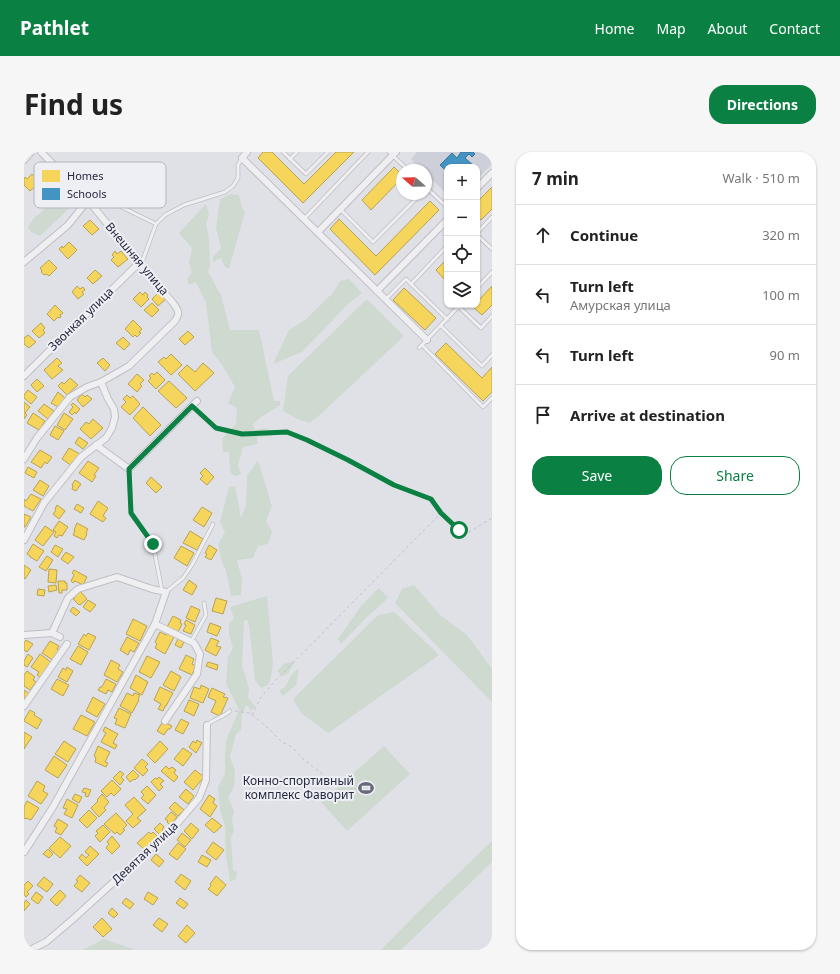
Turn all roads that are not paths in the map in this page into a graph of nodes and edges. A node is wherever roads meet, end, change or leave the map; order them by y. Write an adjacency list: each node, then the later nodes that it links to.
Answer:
1 (31, 152): 11 (street)
2 (41, 152): 12 (street, Внешняя улица)
3 (247, 152): 9 (street)
4 (283, 152): 10 (lane)
5 (297, 152): 10 (lane)
6 (328, 152): 10 (lane)
7 (368, 152): 24 (lane)
8 (392, 153): 13 (lane); 22 (street)
9 (242, 158): 24 (street); 26 (lane)
10 (290, 159)
11 (24, 160)
12 (51, 162)
13 (402, 164)
14 (492, 173): 15 (street)
15 (480, 185)
16 (432, 193): 18 (lane)
17 (415, 200): 22 (lane)
18 (444, 204)
19 (82, 208): 32 (street)
20 (94, 208): 33 (street, Внешняя улица)
21 (122, 208): 26 (lane)
22 (340, 209): 28 (street)
23 (492, 218): 27 (lane)
24 (304, 219): 28 (street)
25 (444, 223): 37 (street)
26 (156, 224): 33 (lane)
27 (480, 231)
28 (318, 232): 37 (street)
29 (479, 236): 31 (lane)
30 (444, 249): 35 (lane)
31 (492, 249)
32 (24, 262)
33 (140, 264): 46 (street, Звонкая улица); 47 (street, Внешняя улица)
34 (492, 272): 36 (lane)
35 (411, 284): 38 (lane); 42 (lane)
36 (480, 285)
37 (377, 291): 38 (street)
38 (386, 299): 44 (street)
39 (458, 308): 42 (lane)
40 (462, 308): 41 (lane)
41 (492, 316)
42 (447, 319): 43 (lane)
43 (440, 326): 44 (lane); 45 (lane)
44 (428, 340): 48 (lane)
45 (492, 355)
46 (24, 376)
47 (101, 382): 50 (street); 51 (street)
48 (492, 398)
49 (195, 403): 52 (street)
50 (96, 445): 52 (street); 54 (street)
51 (24, 459)
52 (129, 469): 55 (lane)
53 (214, 524): 55 (lane)
54 (24, 540)
55 (164, 592): 57 (street); 58 (street)
56 (204, 603): 61 (lane)
57 (155, 624): 61 (street); 67 (street)
58 (52, 633): 59 (street); 60 (street)
59 (24, 635)
60 (60, 637)
61 (191, 642): 65 (street)
62 (67, 644): 63 (street)
63 (24, 706)
64 (230, 711): 66 (lane)
65 (165, 721)
66 (207, 725): 68 (street, Девятая улица)
67 (24, 852)
68 (30, 950)

